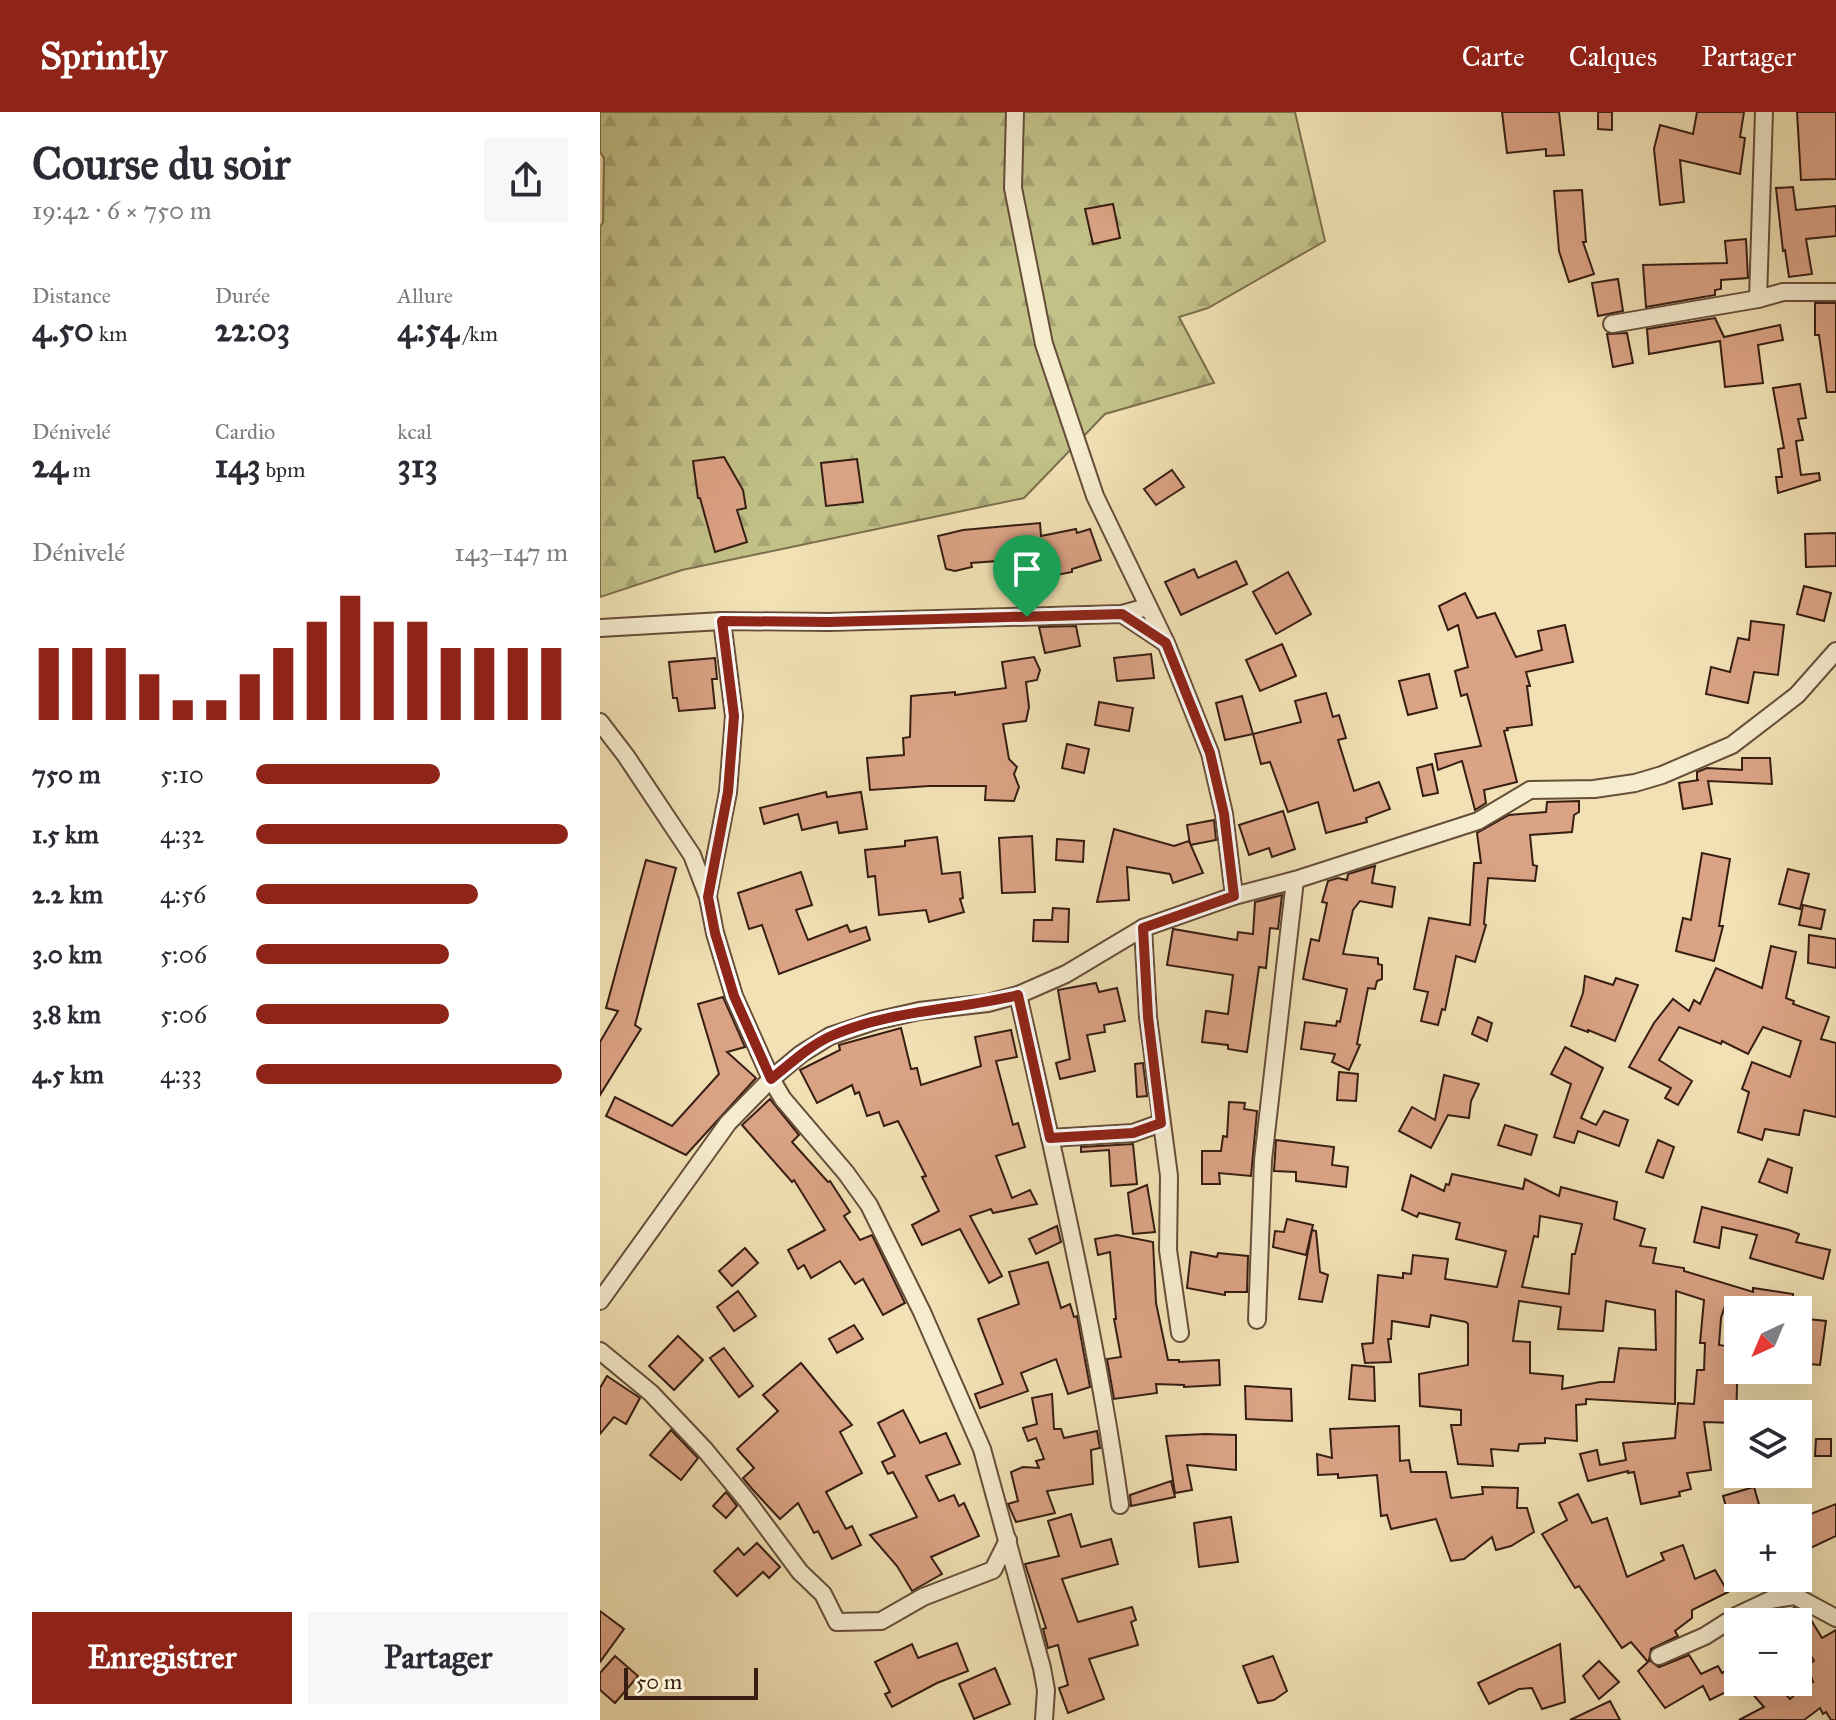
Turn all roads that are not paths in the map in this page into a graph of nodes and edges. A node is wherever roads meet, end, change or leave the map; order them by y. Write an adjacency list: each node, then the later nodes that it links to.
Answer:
1 (1015, 112): 6 (street)
2 (1764, 112): 4 (street)
3 (1836, 292): 4 (street)
4 (1758, 299): 5 (street)
5 (1612, 324)
6 (1147, 607): 7 (street); 10 (street)
7 (1122, 614): 8 (street); 10 (street)
8 (722, 621): 9 (street); 15 (street)
9 (600, 628)
10 (1166, 643): 14 (street)
11 (1836, 651): 13 (street)
12 (600, 722): 15 (street)
13 (1295, 880): 14 (street); 22 (street)
14 (1234, 896): 16 (street)
15 (708, 897): 18 (street)
16 (1143, 928): 17 (street); 19 (street)
17 (1018, 995): 18 (street); 20 (street)
18 (771, 1079): 21 (street); 26 (street)
19 (1161, 1123): 20 (street); 23 (street)
20 (1050, 1138): 25 (street)
21 (600, 1301)
22 (1257, 1320)
23 (1180, 1333)
24 (600, 1351): 26 (street)
25 (1120, 1505)
26 (1008, 1540): 29 (street)
27 (1836, 1618): 28 (street)
28 (1659, 1656)
29 (1044, 1720)

